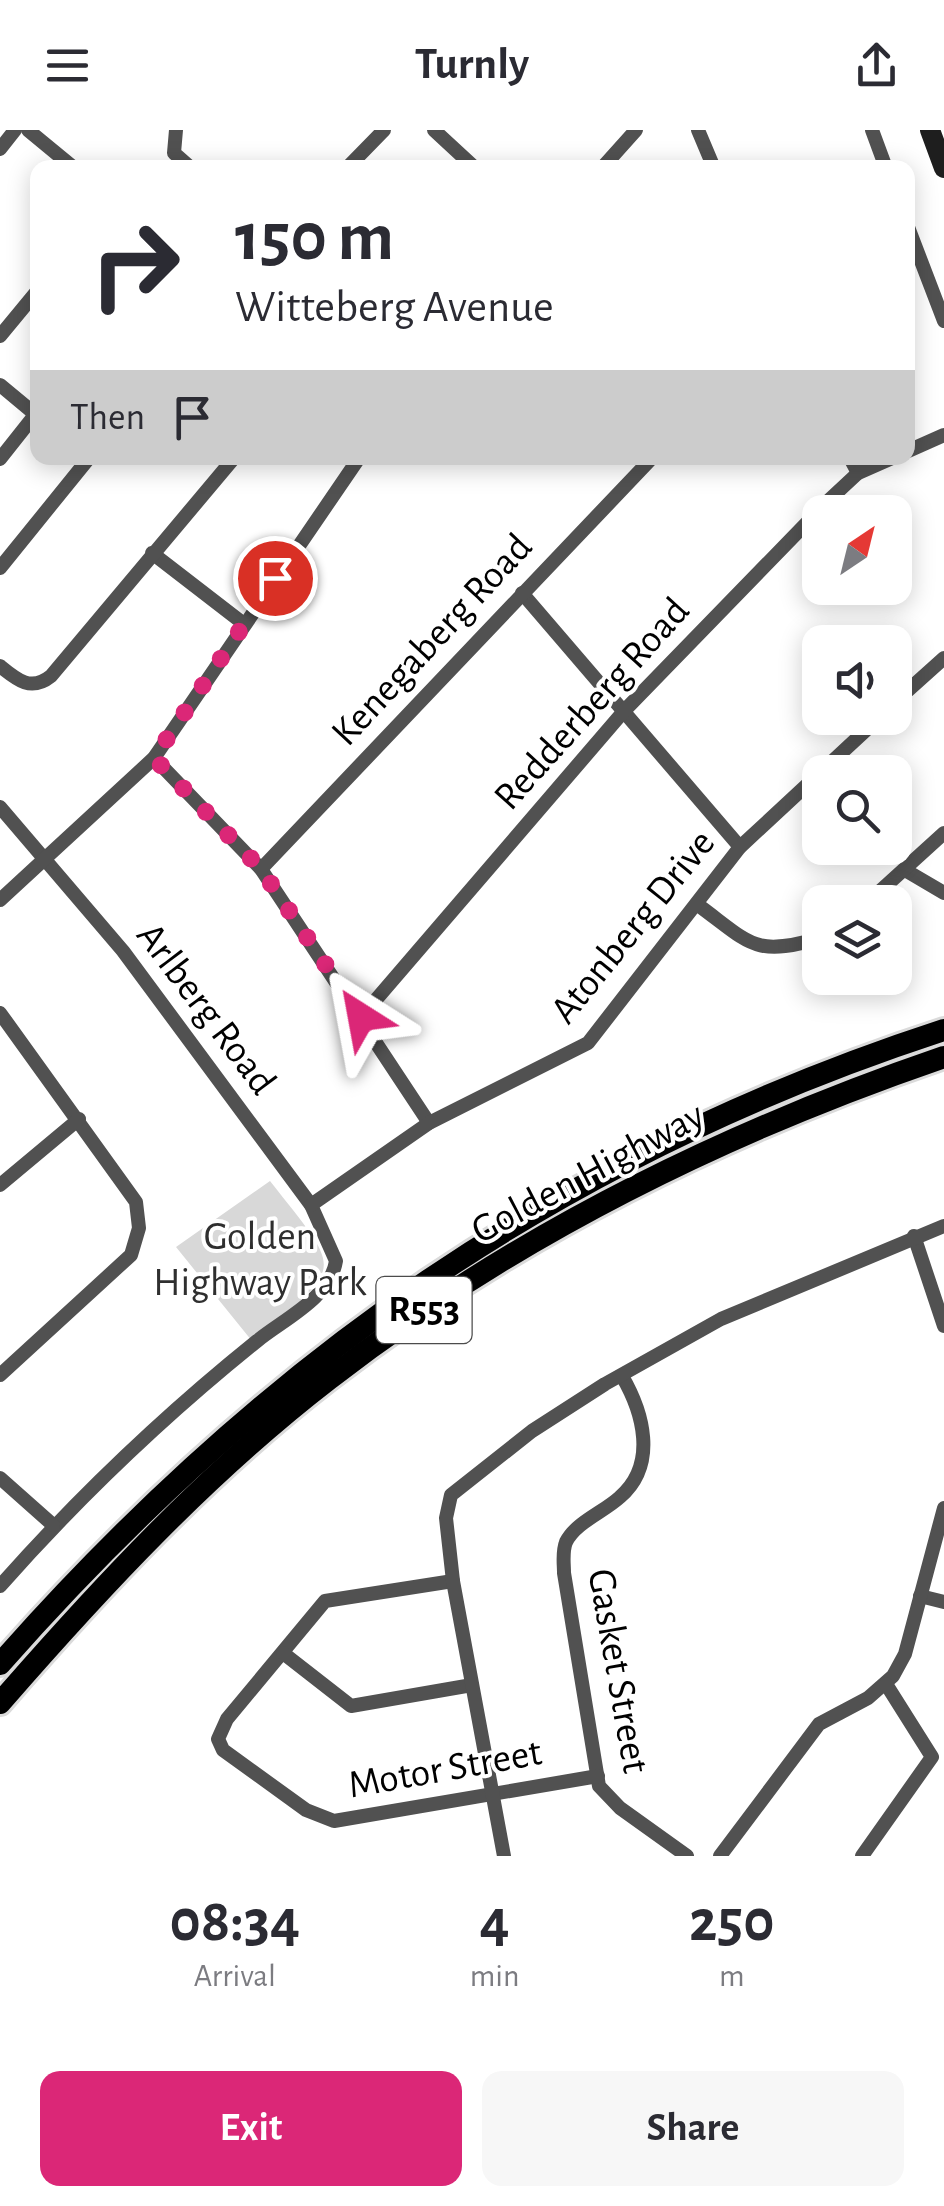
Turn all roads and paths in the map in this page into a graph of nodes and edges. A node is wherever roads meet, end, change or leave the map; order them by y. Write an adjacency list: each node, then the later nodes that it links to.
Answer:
1 (16, 130): 10 (street)
2 (28, 130): 11 (street)
3 (176, 130): 12 (street)
4 (384, 130): 13 (street)
5 (434, 130): 14 (street)
6 (636, 130): 15 (street)
7 (698, 130): 16 (street)
8 (872, 130): 17 (street)
9 (930, 130): 18 (street)
10 (0, 149)
11 (64, 160)
12 (182, 160)
13 (354, 160)
14 (466, 160)
15 (609, 160)
16 (711, 160)
17 (883, 160)
18 (944, 168)
19 (915, 245): 21 (street)
20 (30, 300): 22 (street)
21 (944, 321)
22 (0, 336)
23 (0, 385): 24 (street)
24 (30, 408)
25 (30, 421): 28 (street)
26 (944, 435): 27 (street)
27 (915, 447)
28 (0, 459)
29 (82, 465): 37 (street)
30 (228, 465): 36 (street)
31 (354, 465): 39 (street)
32 (645, 465): 38 (street, Kenegaberg Road)
33 (854, 465): 35 (street)
34 (876, 465): 35 (street, Redderberg Road)
35 (858, 473): 43 (street, Redderberg Road)
36 (152, 553): 39 (street); 41 (street)
37 (0, 568)
38 (522, 593): 43 (street); 50 (street, Kenegaberg Road)
39 (244, 624): 45 (street)
40 (944, 658): 42 (street)
41 (0, 666)
42 (912, 687)
43 (624, 711): 48 (street); 58 (street, Redderberg Road)
44 (861, 735): 48 (street, Atonberg Drive)
45 (154, 758): 49 (street); 50 (street)
46 (0, 807): 49 (street, Arlberg Road)
47 (944, 833): 51 (street)
48 (740, 847): 55 (street, Atonberg Drive)
49 (46, 859): 54 (street); 64 (street, Arlberg Road)
50 (261, 869): 58 (street)
51 (905, 870): 52 (street); 53 (street)
52 (888, 885)
53 (944, 893)
54 (0, 900)
55 (698, 905): 56 (street); 62 (street, Atonberg Drive)
56 (802, 942)
57 (0, 1013): 61 (street)
58 (361, 1017): 62 (street)
59 (944, 1030): 78 (main road, Golden Highway / R553)
60 (944, 1057): 81 (main road, Golden Highway / R553)
61 (79, 1119): 63 (street); 68 (street)
62 (430, 1123): 64 (street, Atonberg Drive)
63 (0, 1185)
64 (311, 1205): 72 (street, Arlberg Road)
65 (944, 1226): 66 (street)
66 (914, 1236): 67 (street); 69 (street)
67 (944, 1326)
68 (0, 1375)
69 (622, 1376): 73 (street); 82 (street, Gasket Street)
70 (0, 1478): 72 (street)
71 (944, 1508): 75 (street)
72 (53, 1526): 74 (street)
73 (452, 1581): 77 (street, Motor Street); 80 (street)
74 (0, 1586)
75 (920, 1596): 76 (street); 79 (street)
76 (944, 1602)
77 (283, 1653): 80 (street); 83 (street, Motor Street)
78 (0, 1664)
79 (886, 1684): 86 (street); 87 (street)
80 (472, 1685): 83 (street)
81 (0, 1704)
82 (598, 1776): 83 (street, Motor Street); 85 (street, Gasket Street)
83 (492, 1792): 84 (street)
84 (504, 1856)
85 (688, 1856)
86 (720, 1856)
87 (862, 1856)

